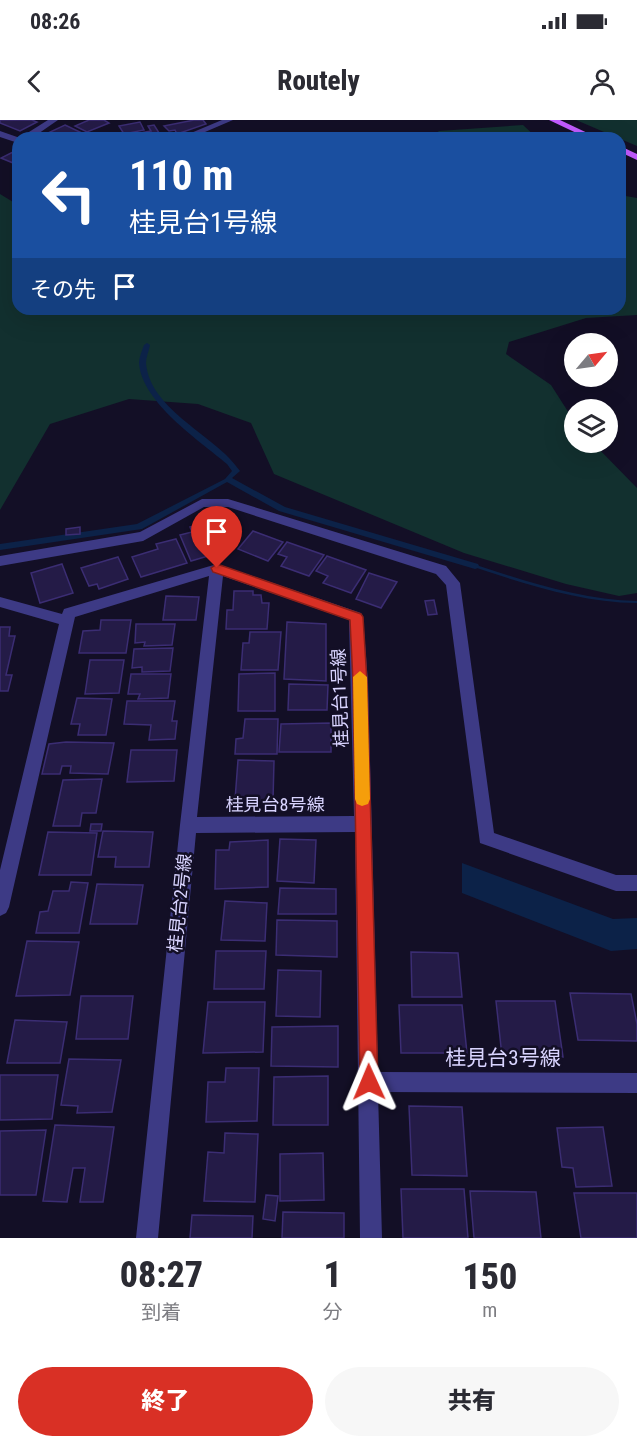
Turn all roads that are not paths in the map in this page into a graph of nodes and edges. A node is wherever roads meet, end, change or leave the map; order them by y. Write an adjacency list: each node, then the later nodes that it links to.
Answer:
1 (54, 120): 4 (street)
2 (229, 120): 5 (street)
3 (553, 120): 6 (main road)
4 (34, 132)
5 (198, 132)
6 (580, 132)
7 (0, 561): 13 (street)
8 (217, 568): 10 (street); 11 (street, 桂見台1号線); 12 (street, 桂見台2号線)
9 (0, 602): 10 (street)
10 (68, 621): 14 (street)
11 (363, 824): 12 (street, 桂見台8号線); 15 (street, 桂見台1号線)
12 (188, 825): 17 (street, 桂見台2号線)
13 (637, 883)
14 (0, 907)
15 (369, 1082): 16 (street, 桂見台3号線); 18 (street, 桂見台1号線)
16 (637, 1083)
17 (147, 1238)
18 (371, 1238)

